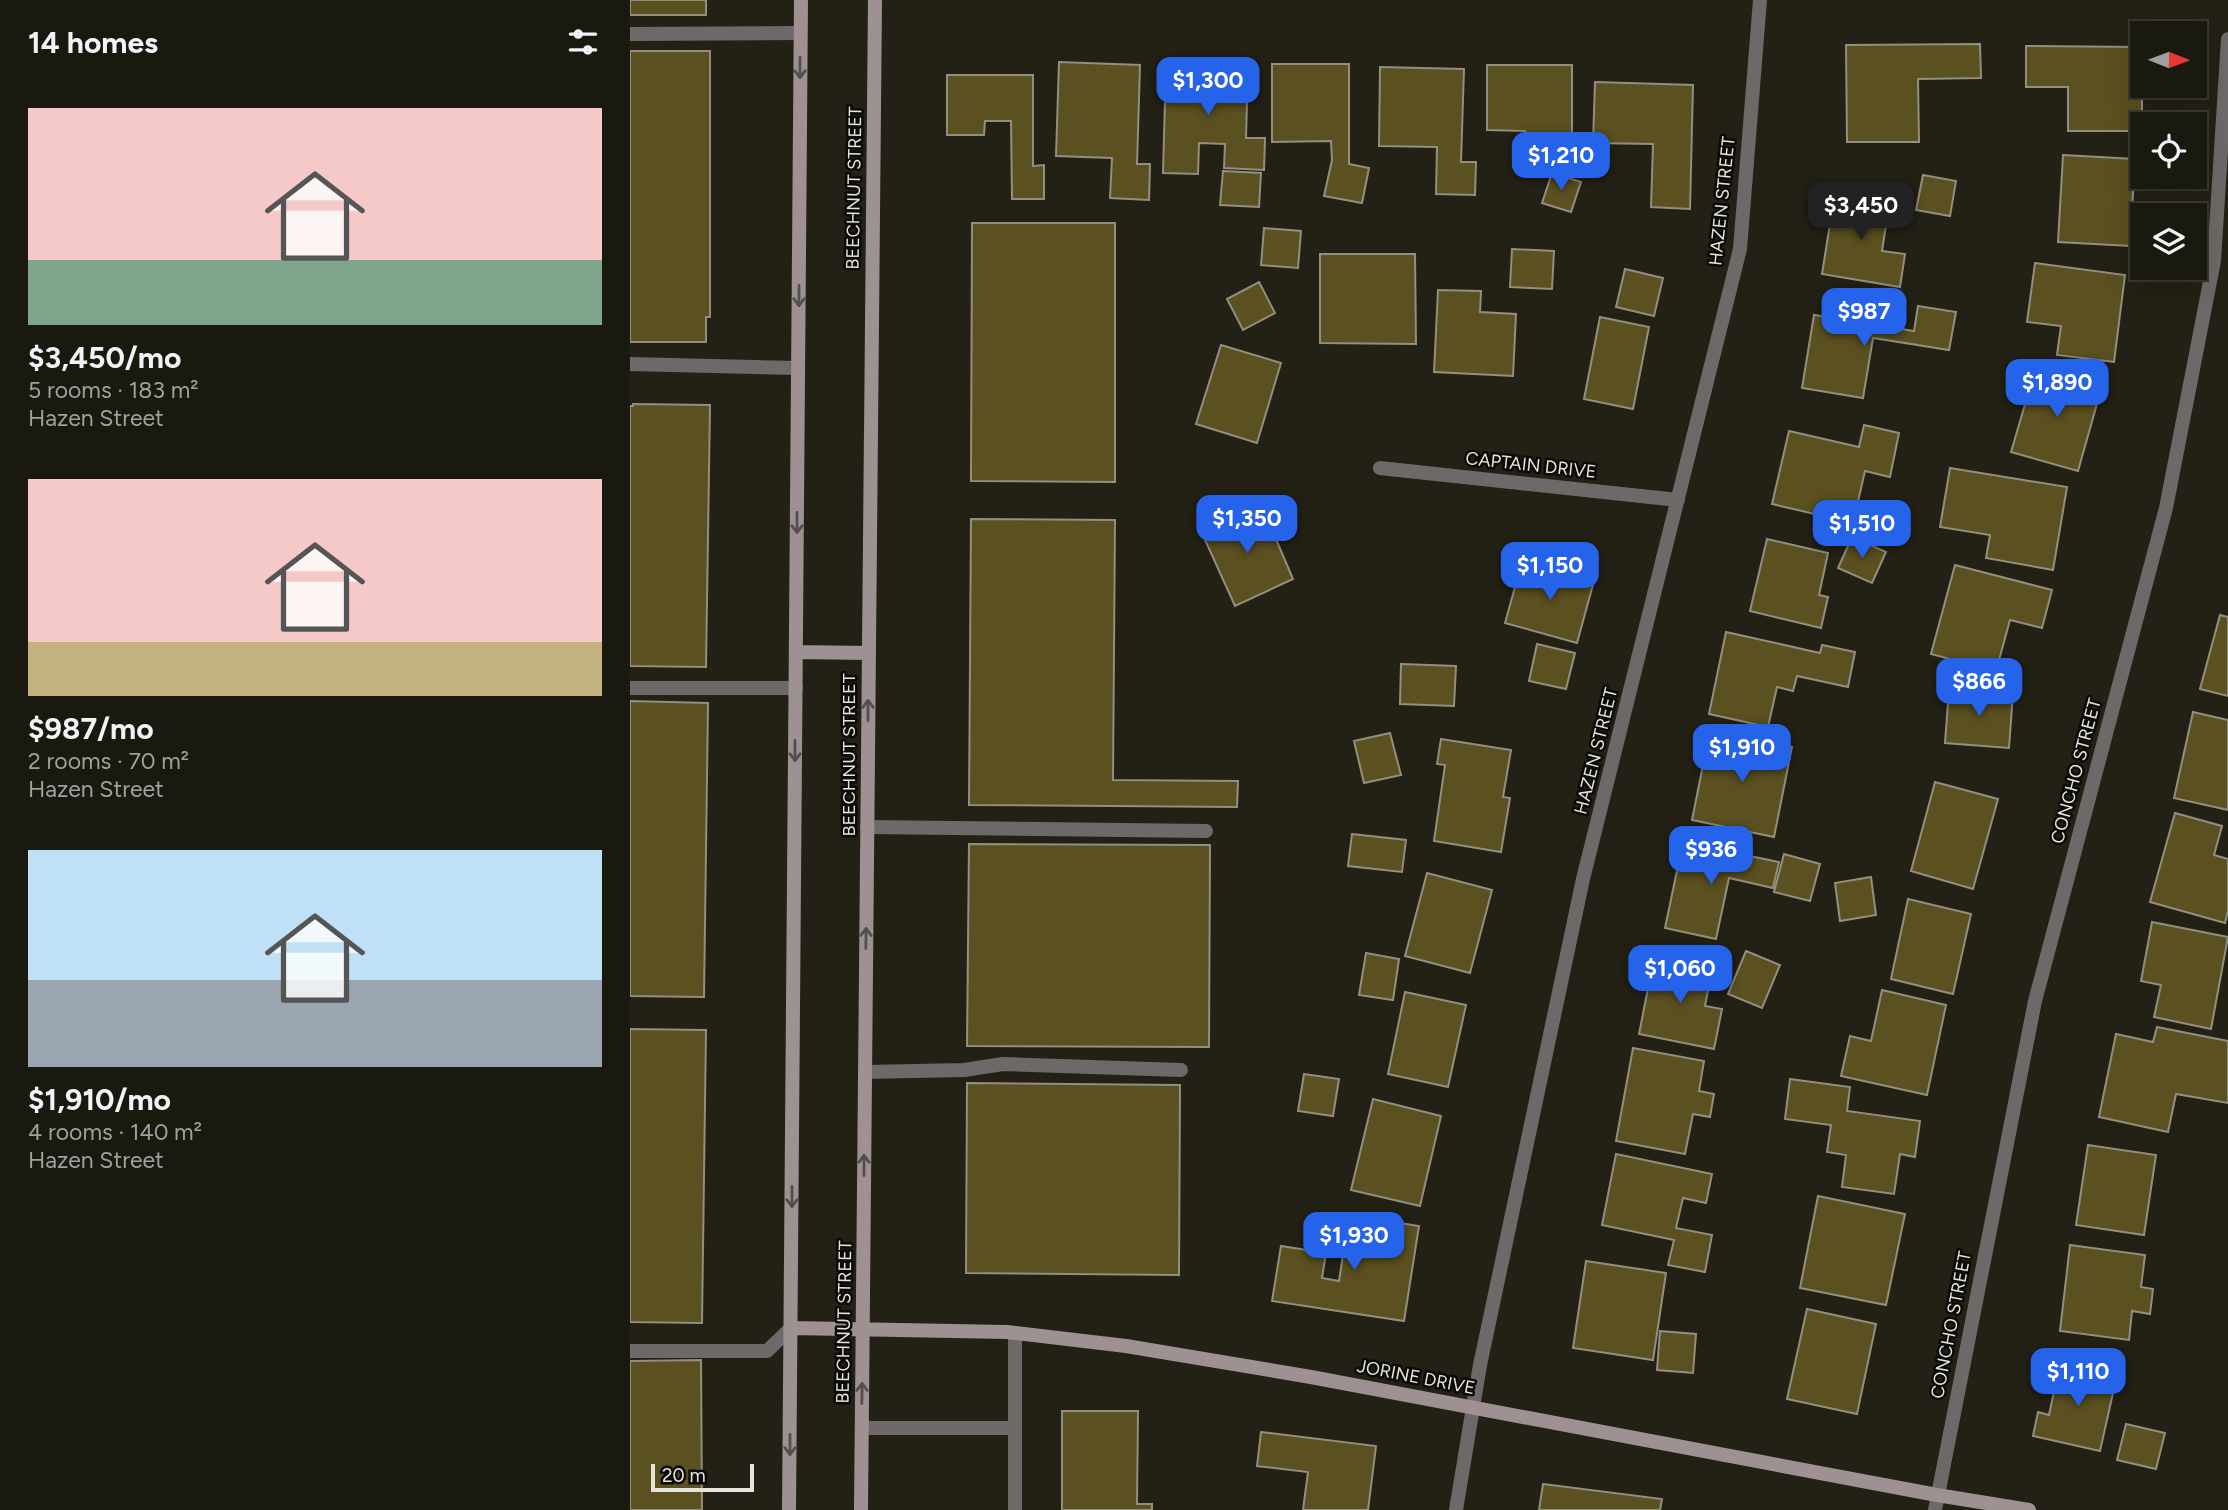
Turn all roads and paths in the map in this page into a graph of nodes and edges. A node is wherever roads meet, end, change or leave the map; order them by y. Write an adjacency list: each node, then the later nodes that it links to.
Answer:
1 (801, 0): 4 (main road)
2 (875, 0): 12 (main road, BEECHNUT STREET)
3 (1760, 0): 10 (street, HAZEN STREET)
4 (800, 33): 5 (street); 8 (main road, one-way to 8)
5 (630, 34)
6 (2228, 39): 26 (street, CONCHO STREET)
7 (630, 363): 8 (street)
8 (798, 368): 11 (main road, one-way to 11)
9 (1380, 468): 10 (street, CAPTAIN DRIVE)
10 (1678, 500): 23 (street, HAZEN STREET)
11 (796, 652): 12 (main road); 14 (main road)
12 (869, 653): 15 (main road, BEECHNUT STREET, one-way to 12)
13 (630, 688): 14 (street)
14 (796, 688): 19 (main road, one-way to 19)
15 (867, 827): 16 (street); 18 (main road, BEECHNUT STREET, one-way to 15)
16 (1206, 831)
17 (1181, 1070): 18 (street)
18 (865, 1072): 20 (main road, BEECHNUT STREET, one-way to 18)
19 (791, 1328): 20 (main road, JORINE DRIVE); 22 (street); 27 (main road, one-way to 27)
20 (863, 1329): 21 (main road, JORINE DRIVE); 25 (main road, BEECHNUT STREET, one-way to 20)
21 (1015, 1333): 23 (main road, JORINE DRIVE); 24 (street)
22 (630, 1351)
23 (1472, 1407): 26 (main road, JORINE DRIVE); 30 (street, HAZEN STREET)
24 (1015, 1427): 25 (street); 29 (street)
25 (862, 1428): 28 (main road, BEECHNUT STREET)
26 (1937, 1495): 31 (street, CONCHO STREET); 32 (main road, JORINE DRIVE)
27 (789, 1510)
28 (860, 1510)
29 (1015, 1510)
30 (1456, 1510)
31 (1935, 1510)
32 (2029, 1510)

